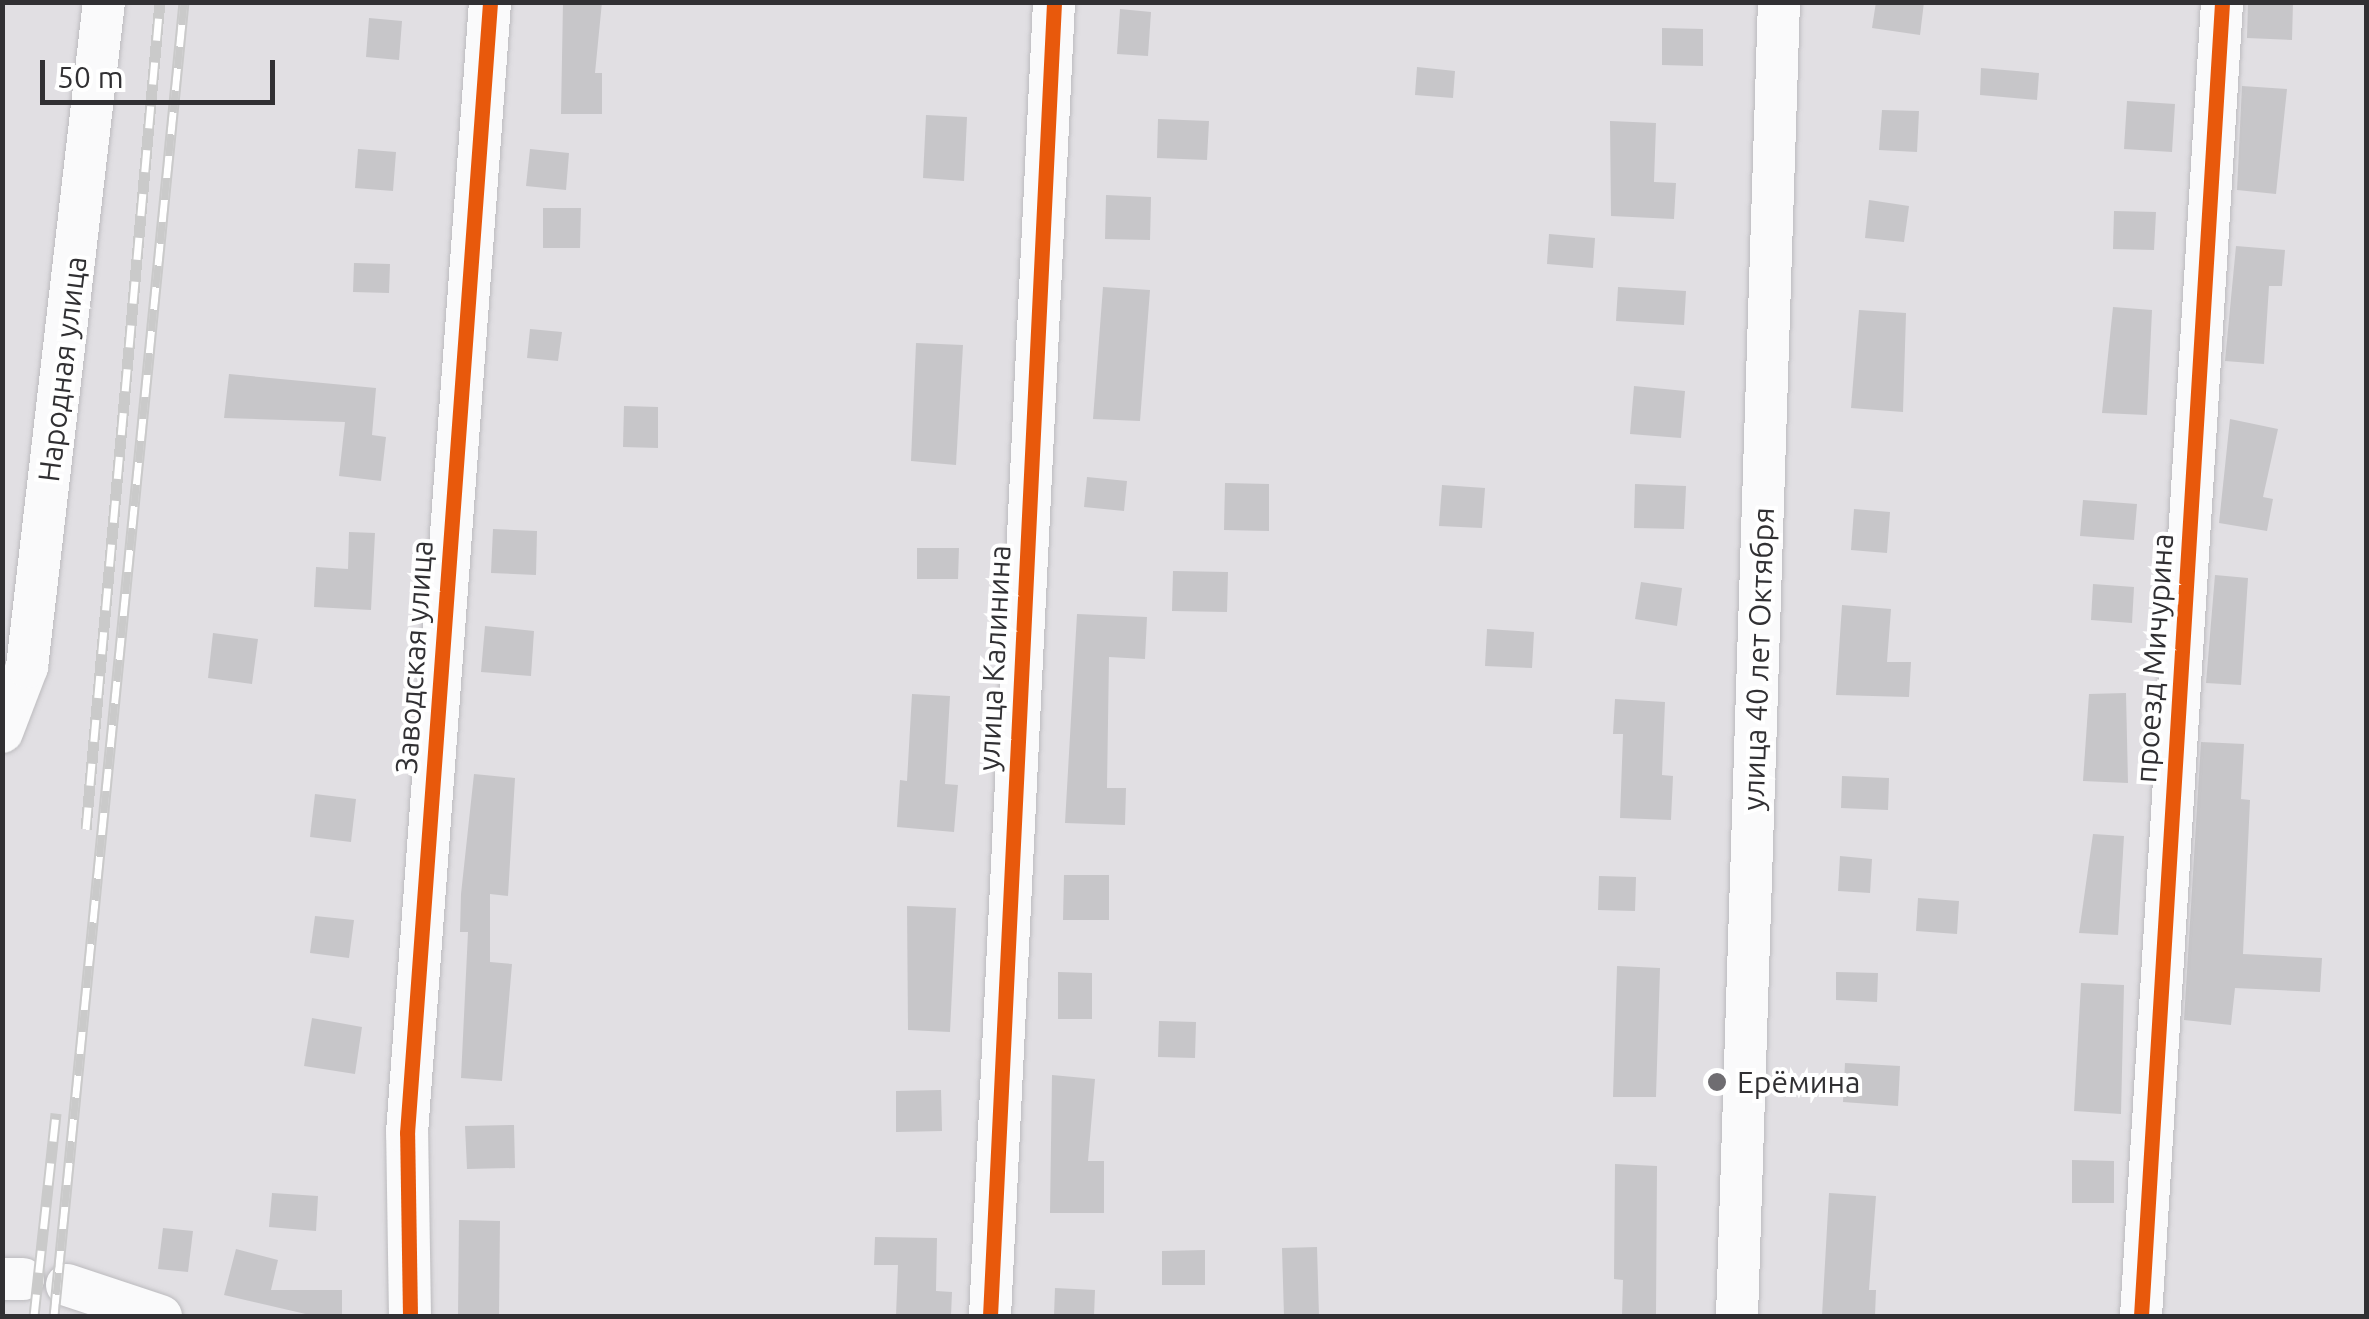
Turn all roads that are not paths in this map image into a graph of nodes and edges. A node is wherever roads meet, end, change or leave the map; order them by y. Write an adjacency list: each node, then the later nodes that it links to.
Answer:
1 (104, 2): 6 (street, Народная улица)
2 (490, 2): 9 (street, Заводская улица)
3 (1054, 2): 10 (street, улица Калинина)
4 (1779, 2): 11 (street, улица 40 лет Октября)
5 (2222, 2): 12 (street, проезд Мичурина)
6 (2, 732)
7 (67, 1285): 8 (street)
8 (161, 1316)
9 (410, 1316)
10 (990, 1316)
11 (1737, 1316)
12 (2141, 1316)

